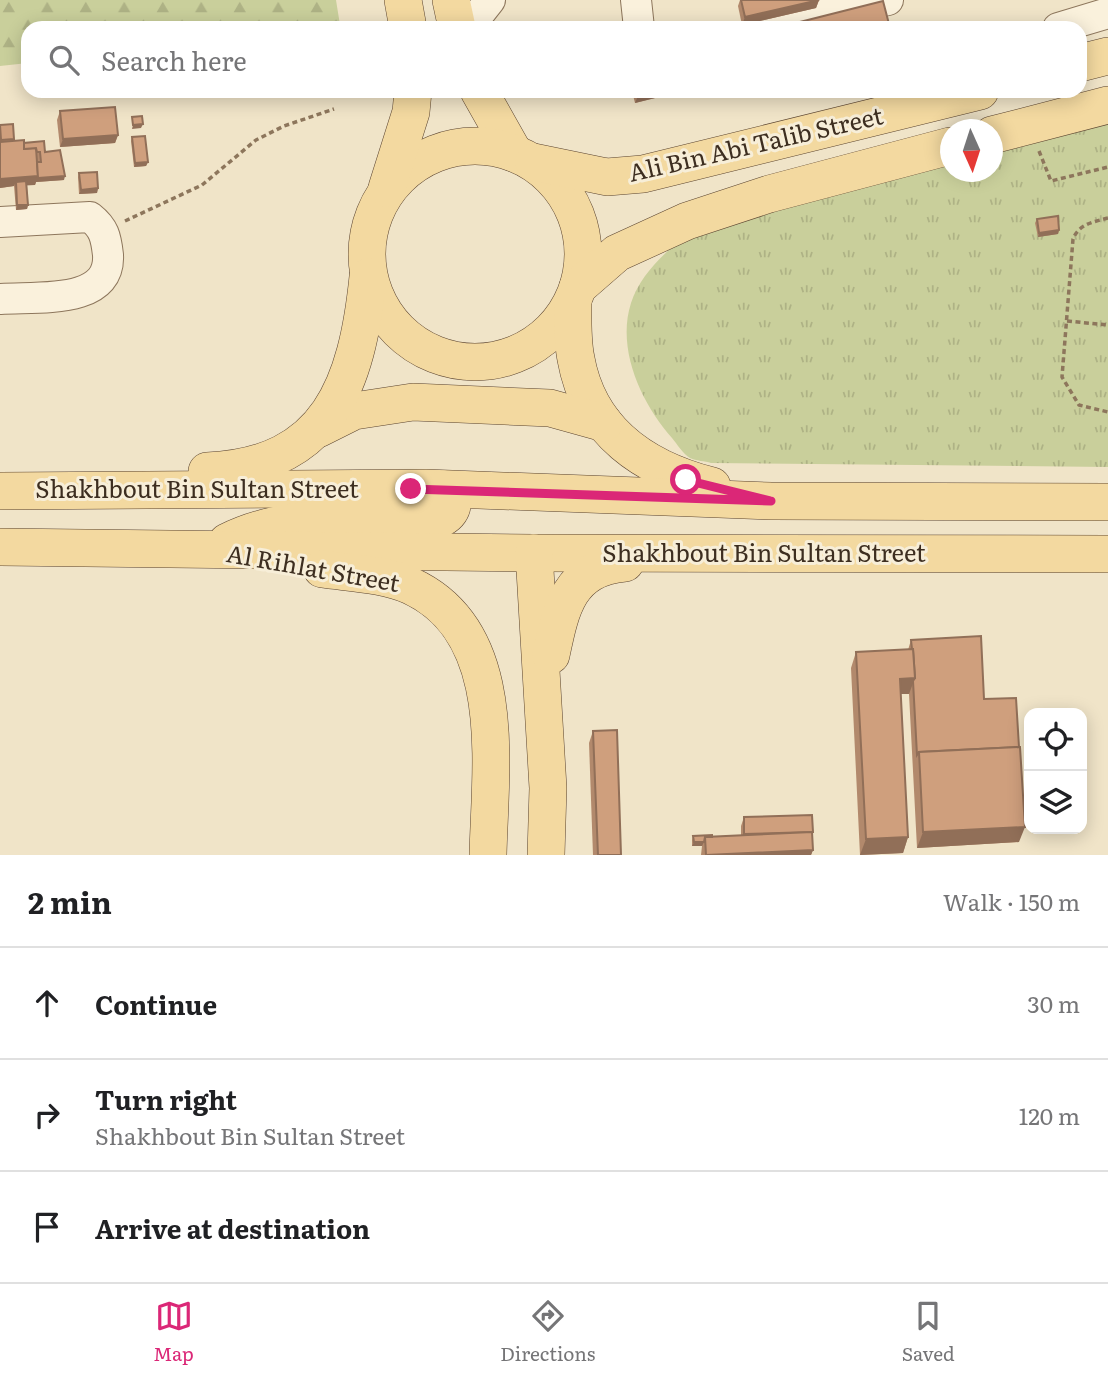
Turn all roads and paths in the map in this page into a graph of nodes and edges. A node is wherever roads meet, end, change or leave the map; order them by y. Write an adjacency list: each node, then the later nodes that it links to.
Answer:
1 (403, 0): 7 (main road)
2 (451, 0): 8 (main road)
3 (490, 0): 9 (street)
4 (636, 0): 10 (street)
5 (888, 0): 11 (street)
6 (1108, 13): 12 (street)
7 (407, 21)
8 (456, 21)
9 (474, 21)
10 (638, 21)
11 (796, 21)
12 (1081, 21)
13 (1108, 56): 14 (main road)
14 (1087, 61)
15 (412, 98): 25 (main road)
16 (484, 98): 23 (main road)
17 (952, 98): 23 (main road, Ali Bin Abi Talib Street)
18 (1108, 105): 20 (main road)
19 (334, 108): 28 (path)
20 (1031, 125): 21 (main road); 24 (path)
21 (1003, 132)
22 (940, 149): 30 (main road, Ali Bin Abi Talib Street)
23 (522, 157): 25 (main road); 30 (main road)
24 (1108, 167)
25 (385, 195): 29 (main road)
26 (1108, 218): 32 (path)
27 (0, 222): 28 (street)
28 (104, 231): 31 (street)
29 (368, 269): 30 (main road); 36 (main road)
30 (576, 294): 35 (main road)
31 (0, 299)
32 (1067, 321): 33 (path); 34 (path)
33 (1108, 325)
34 (1108, 412)
35 (604, 423): 36 (main road); 40 (main road)
36 (317, 430): 37 (main road)
37 (0, 471)
38 (443, 489): 39 (main road, Shakhbout Bin Sultan Street); 40 (main road, Shakhbout Bin Sultan Street); 43 (main road)
39 (0, 491)
40 (771, 501): 41 (main road, Shakhbout Bin Sultan Street)
41 (1108, 502)
42 (0, 547): 43 (main road, Shakhbout Bin Sultan Street)
43 (211, 550): 44 (main road, Shakhbout Bin Sultan Street); 48 (main road, Al Rihlat Street)
44 (534, 553): 45 (main road, Shakhbout Bin Sultan Street); 47 (main road)
45 (738, 554): 46 (main road, Shakhbout Bin Sultan Street); 47 (main road)
46 (1108, 554)
47 (543, 697): 49 (main road)
48 (488, 855)
49 (546, 855)

